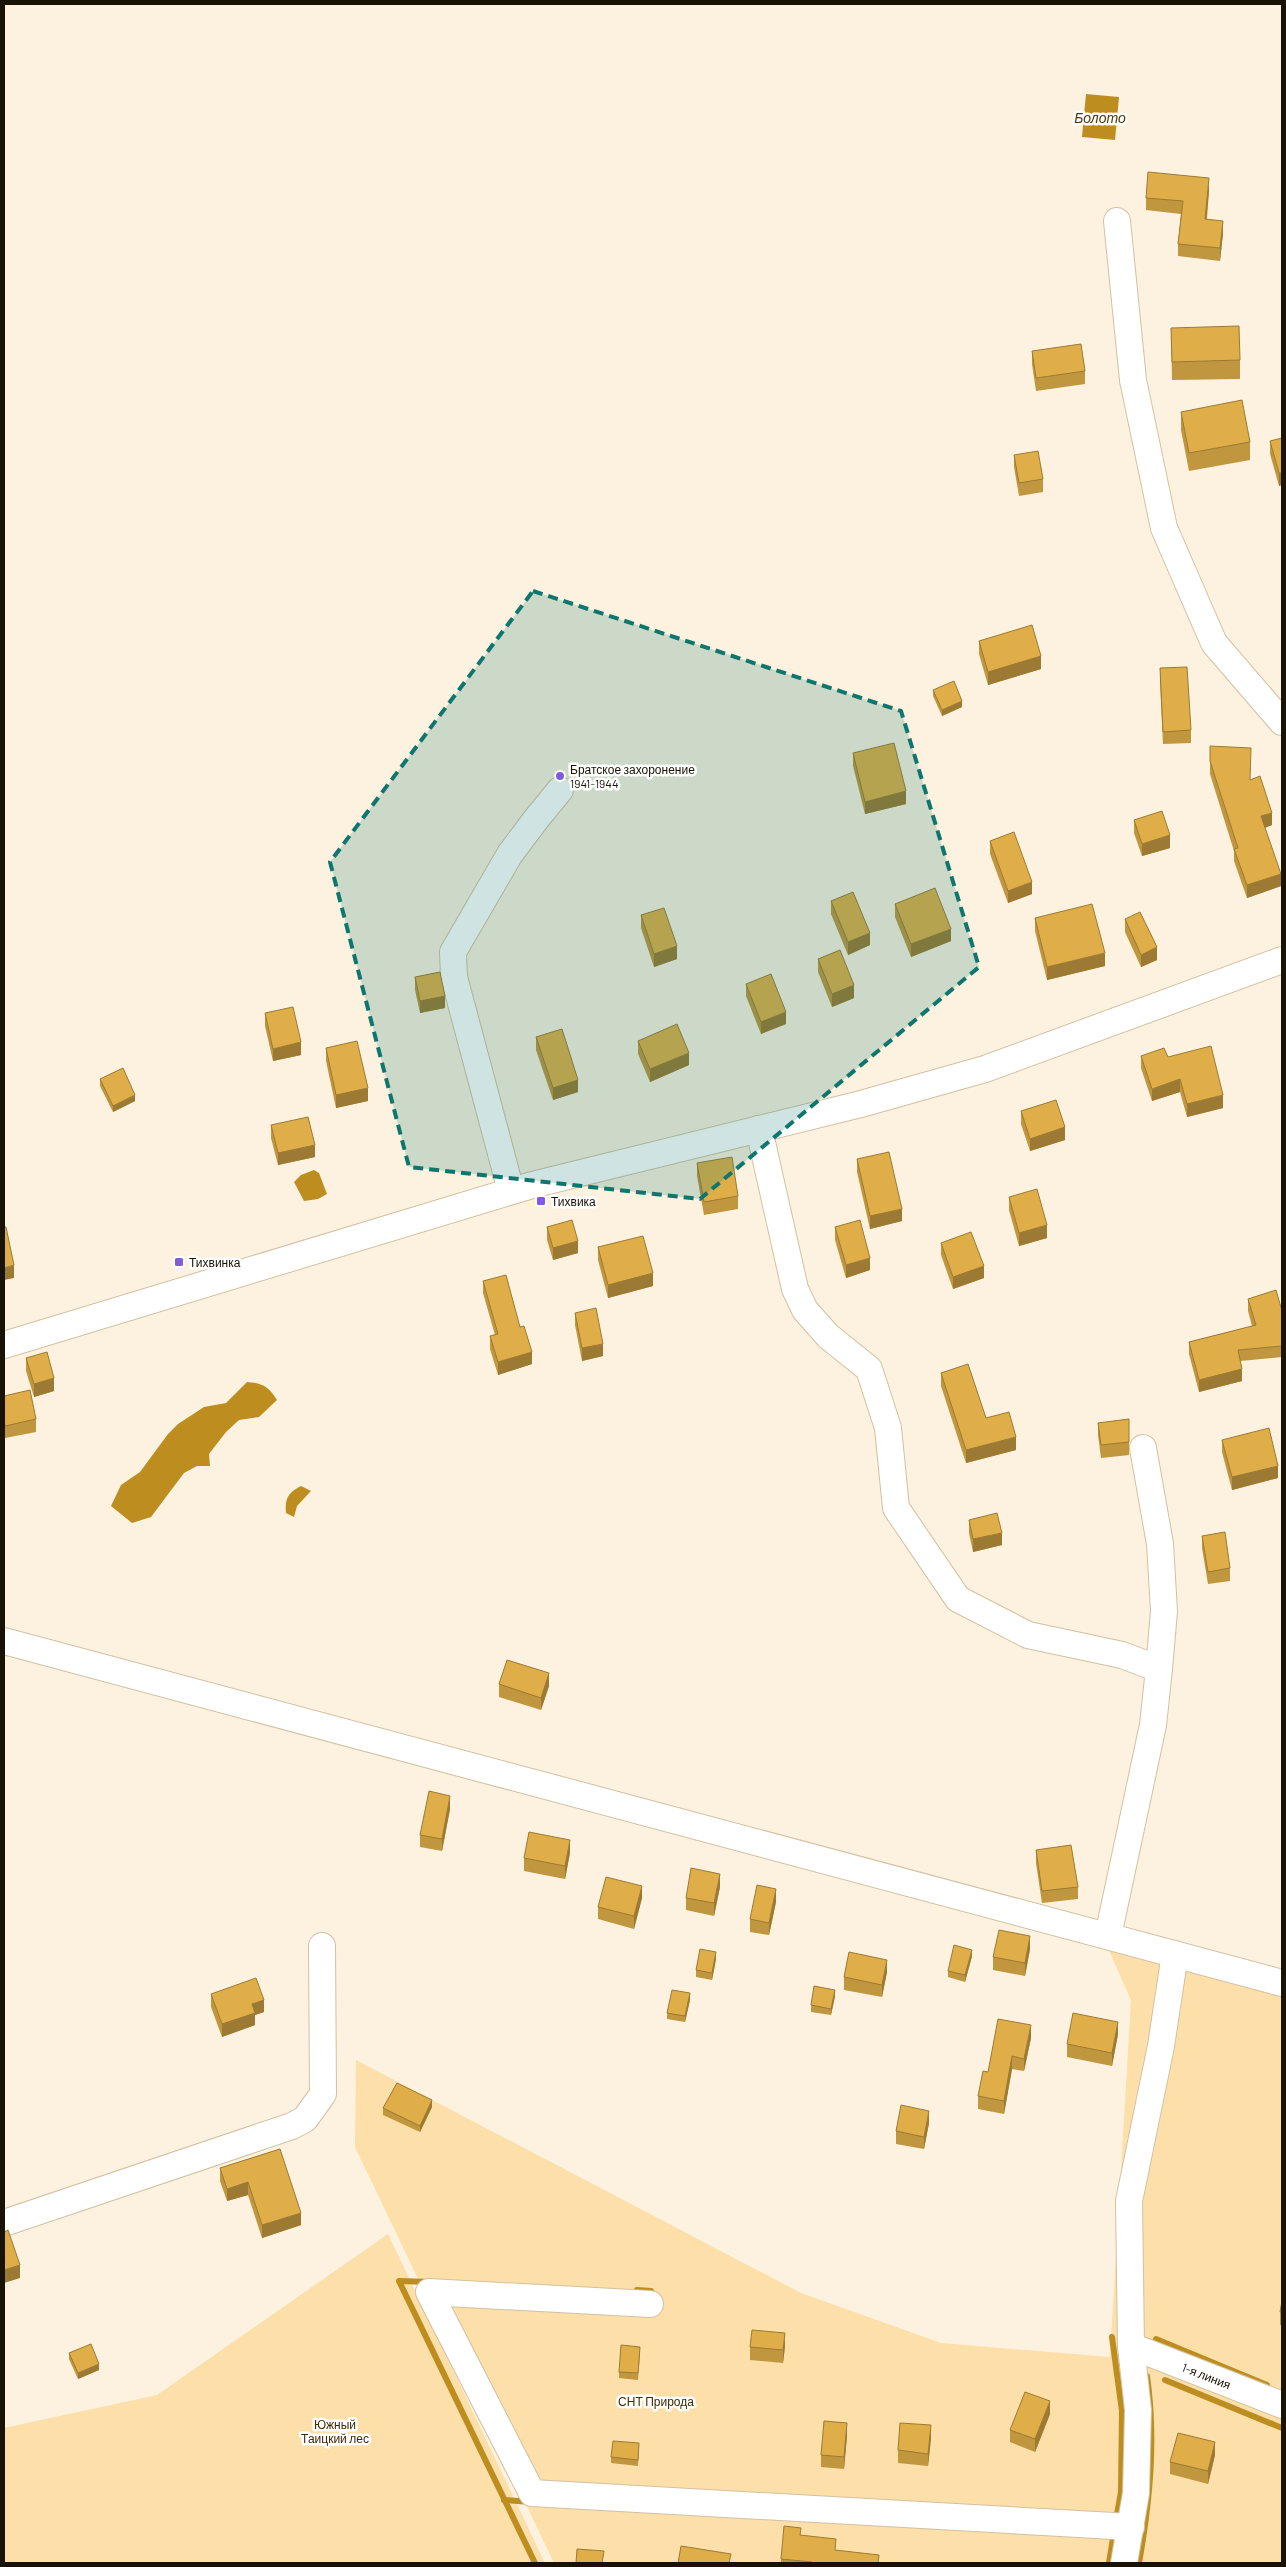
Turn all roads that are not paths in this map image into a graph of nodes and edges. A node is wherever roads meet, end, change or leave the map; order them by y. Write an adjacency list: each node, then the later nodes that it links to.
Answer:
1 (1118, 221): 2 (street)
2 (1282, 722)
3 (560, 790): 6 (street)
4 (1282, 960): 5 (street)
5 (759, 1129): 6 (street); 10 (street)
6 (511, 1191): 7 (street)
7 (4, 1345)
8 (1143, 1448): 10 (street)
9 (4, 1641): 11 (street)
10 (1159, 1669): 11 (street)
11 (1108, 1936): 13 (street)
12 (322, 1946): 15 (street)
13 (1175, 1954): 14 (street); 17 (street)
14 (1282, 1983)
15 (4, 2223)
16 (650, 2304): 19 (street)
17 (1131, 2346): 18 (street, 1-я линия); 19 (street)
18 (1282, 2405)
19 (1131, 2527): 20 (street)
20 (1124, 2563)

